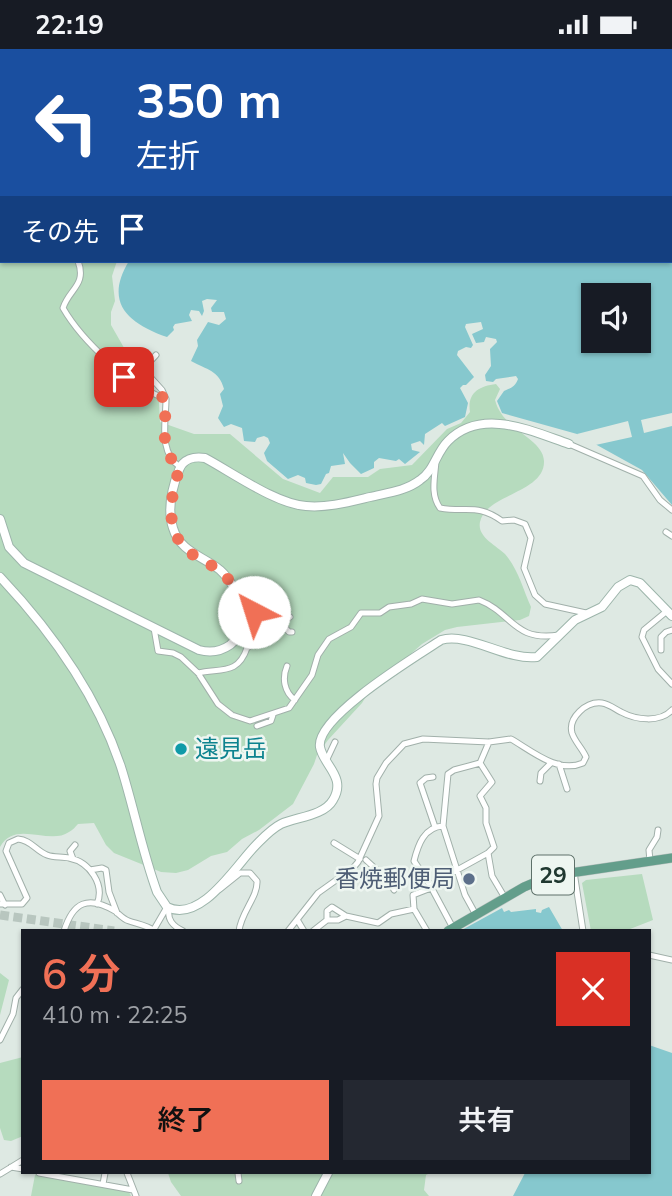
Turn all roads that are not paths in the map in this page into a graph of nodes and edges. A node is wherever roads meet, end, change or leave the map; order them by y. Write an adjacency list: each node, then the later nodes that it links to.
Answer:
1 (79, 263): 5 (street)
2 (156, 355): 4 (street)
3 (134, 359): 4 (street)
4 (144, 369): 5 (street)
5 (166, 399): 8 (street)
6 (569, 444): 7 (street); 9 (street)
7 (437, 458): 8 (street); 14 (street)
8 (180, 467): 12 (street)
9 (672, 510)
10 (0, 519): 17 (street)
11 (0, 577): 63 (street)
12 (241, 607): 17 (street); 18 (street)
13 (669, 613): 14 (street); 25 (street)
14 (586, 614): 21 (street)
15 (290, 617): 16 (street)
16 (281, 622): 18 (street); 20 (street)
17 (154, 628): 24 (street)
18 (269, 628): 24 (street)
19 (672, 630): 22 (street)
20 (292, 632)
21 (560, 635): 26 (street); 32 (street)
22 (661, 650)
23 (287, 666): 26 (street)
24 (198, 673): 28 (street)
25 (672, 684)
26 (296, 700): 28 (street)
27 (672, 710): 35 (street)
28 (273, 715): 29 (street)
29 (257, 726)
30 (335, 742): 32 (street)
31 (489, 742): 33 (street); 34 (street); 41 (street)
32 (327, 759): 58 (street)
33 (480, 763): 39 (street); 42 (street)
34 (551, 763): 35 (street); 38 (street)
35 (559, 764): 40 (street)
36 (497, 776): 39 (street)
37 (433, 777): 44 (street)
38 (540, 781)
39 (492, 782): 48 (street)
40 (567, 789)
41 (376, 822): 43 (street); 51 (street)
42 (443, 826): 44 (street); 53 (street)
43 (383, 827)
44 (435, 827): 56 (street)
45 (658, 830): 52 (street)
46 (334, 843): 51 (street)
47 (75, 845): 50 (street)
48 (488, 853): 53 (street); 60 (street)
49 (672, 858): 52 (main road, 29)
50 (73, 859): 54 (street); 62 (street)
51 (363, 860): 57 (street); 69 (street)
52 (650, 861): 55 (main road, 29)
53 (457, 869): 56 (street); 66 (street)
54 (90, 870): 61 (street); 65 (street)
55 (574, 872): 60 (main road, 29); 81 (street)
56 (430, 887): 64 (street); 79 (street)
57 (394, 890)
58 (215, 892): 63 (street); 74 (street)
59 (0, 895): 62 (street)
60 (505, 898): 66 (main road, 29)
61 (97, 904): 65 (street); 70 (street)
62 (2, 905)
63 (168, 908): 72 (street); 73 (street)
64 (414, 909): 67 (street); 78 (street)
65 (117, 913): 71 (street)
66 (476, 915): 80 (main road, 29)
67 (346, 916): 68 (street); 68 (street)
68 (327, 920): 77 (street)
69 (298, 921): 75 (street); 76 (street)
70 (65, 929)
71 (151, 929)
72 (155, 929)
73 (178, 929)
74 (239, 929)
75 (290, 929)
76 (303, 929)
77 (316, 929)
78 (425, 929)
79 (451, 929)
80 (453, 929)
81 (583, 929)
82 (651, 955): 83 (street)
83 (672, 960)
84 (21, 991): 85 (street)
85 (13, 1014): 86 (street); 87 (street)
86 (21, 1014)
87 (0, 1040)
88 (21, 1161): 89 (street)
89 (11, 1167): 90 (street); 91 (street)
90 (21, 1169)
91 (0, 1174)
92 (51, 1174): 97 (street)
93 (105, 1174): 99 (street)
94 (127, 1174): 100 (street)
95 (237, 1174): 98 (street)
96 (327, 1174): 101 (street)
97 (76, 1176): 99 (street)
98 (239, 1181)
99 (103, 1184): 100 (street)
100 (134, 1193)
101 (316, 1196)

